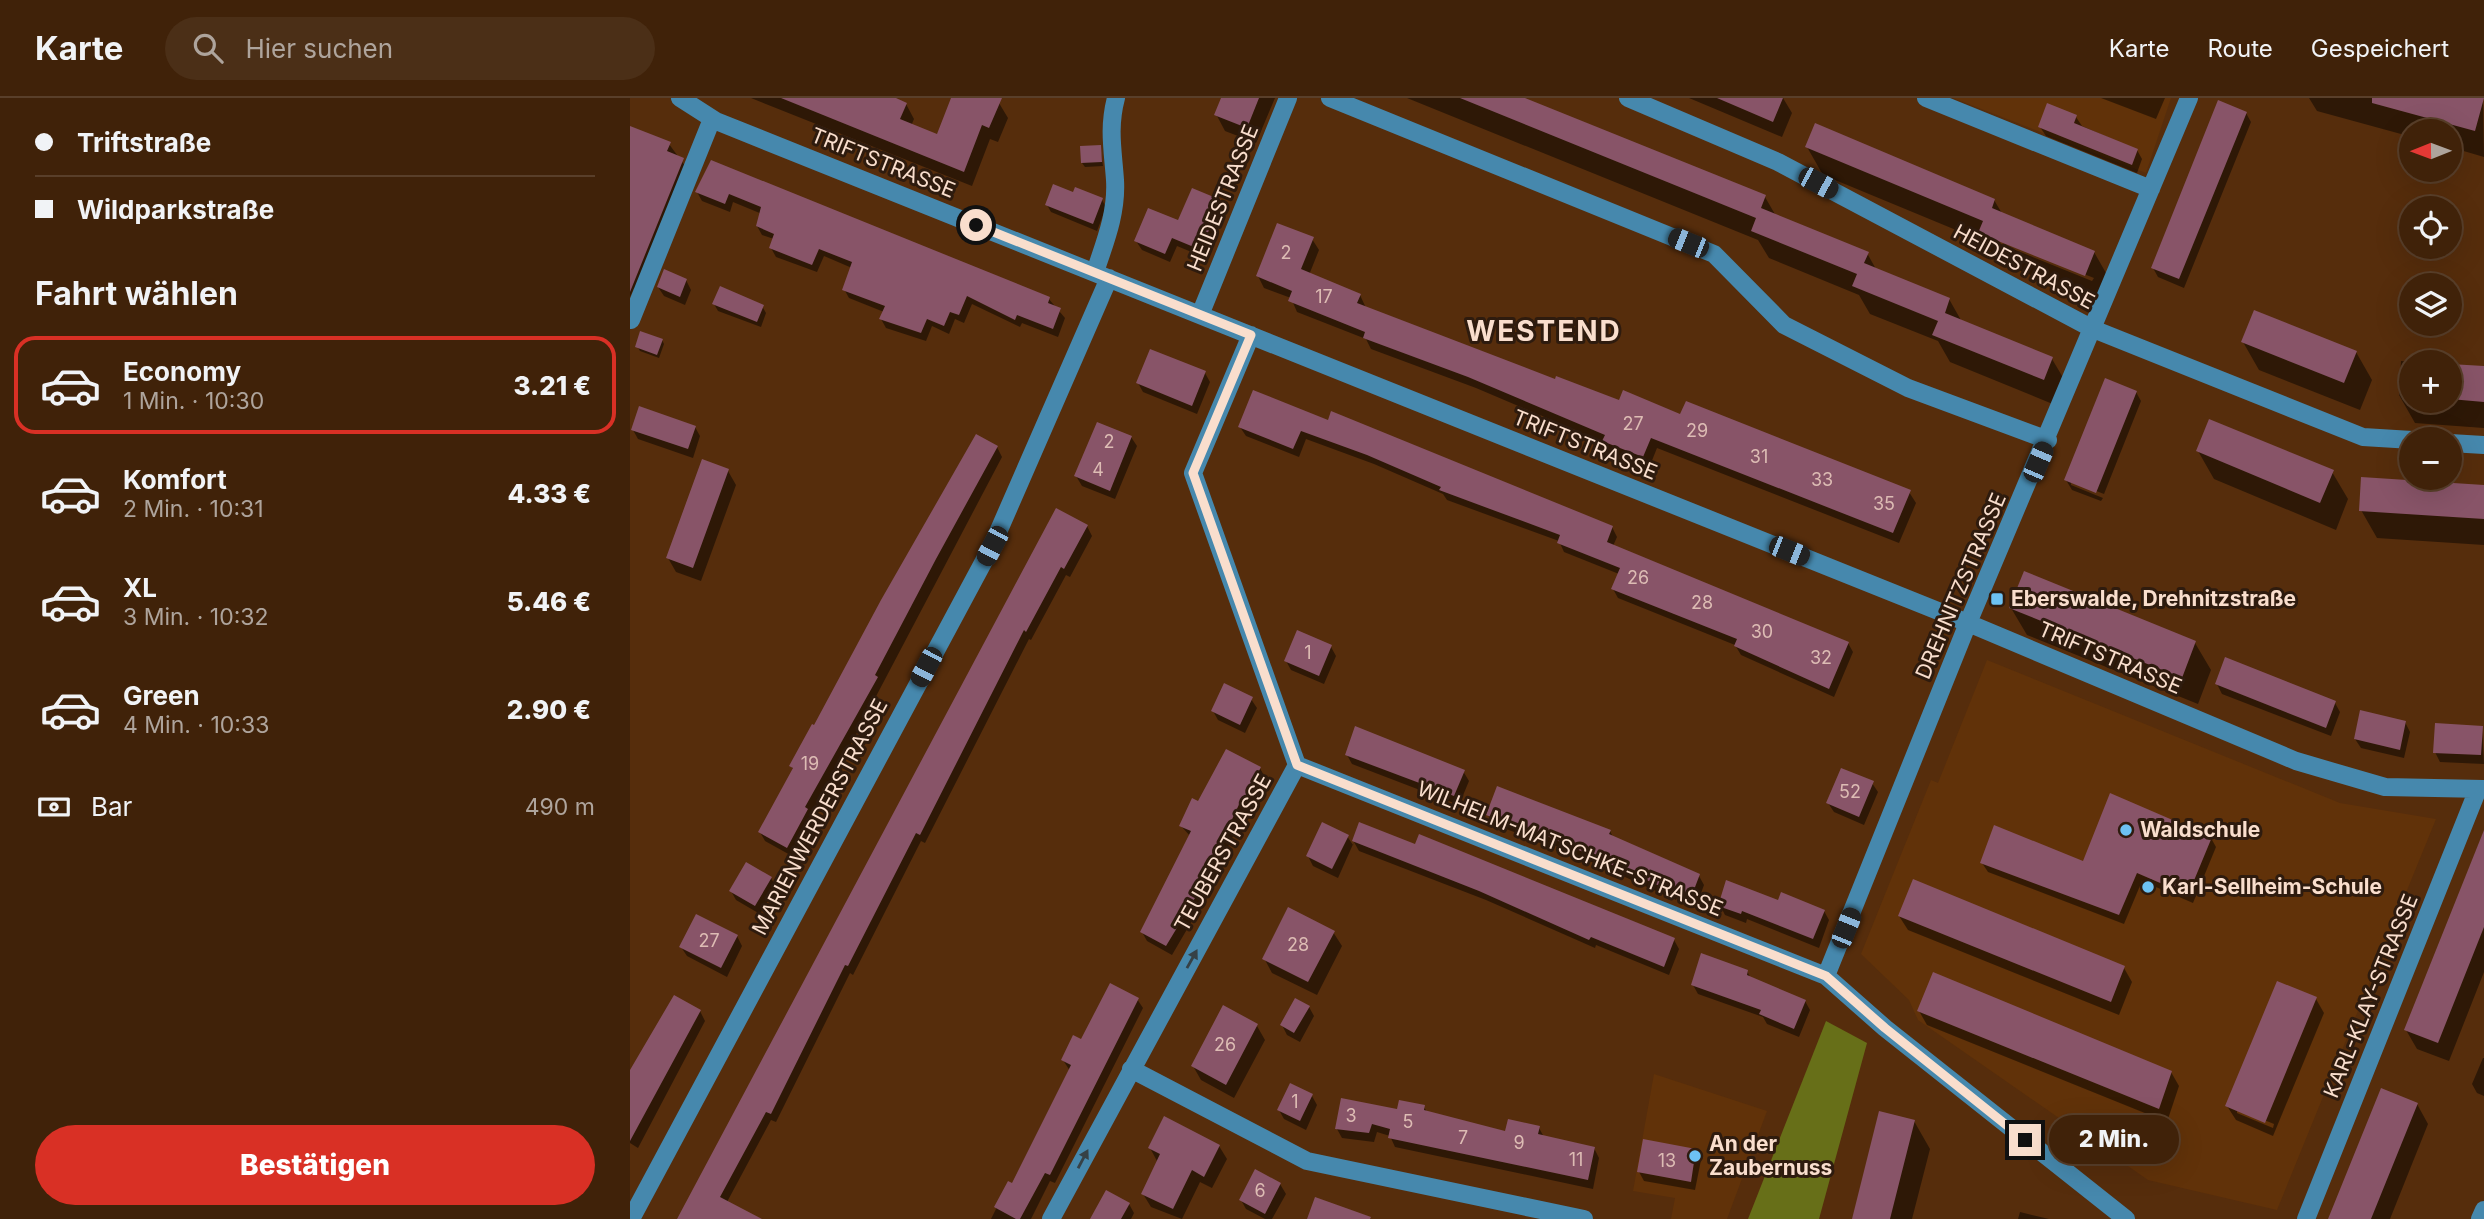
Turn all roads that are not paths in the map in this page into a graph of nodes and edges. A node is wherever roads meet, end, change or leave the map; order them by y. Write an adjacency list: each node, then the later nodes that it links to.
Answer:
1 (680, 98): 8 (street, TRIFTSTRASSE)
2 (1116, 98): 10 (street, MARIENWERDERSTRASSE)
3 (1288, 98): 11 (street, HEIDESTRASSE)
4 (1330, 98): 16 (street)
5 (1628, 98): 13 (street, HEIDESTRASSE)
6 (1926, 98): 9 (street)
7 (2189, 98): 9 (street, DREHNITZSTRASSE)
8 (712, 119): 10 (street, TRIFTSTRASSE); 12 (street)
9 (2151, 189): 13 (street, DREHNITZSTRASSE)
10 (1102, 275): 11 (street, TRIFTSTRASSE); 25 (street, MARIENWERDERSTRASSE)
11 (1200, 315): 14 (street, TRIFTSTRASSE)
12 (635, 322)
13 (2092, 329): 15 (street, HEIDESTRASSE); 16 (street, DREHNITZSTRASSE)
14 (1251, 335): 19 (street, TRIFTSTRASSE); 20 (street, TEUBERSTRASSE)
15 (2399, 439)
16 (2048, 440): 19 (street, DREHNITZSTRASSE)
17 (2462, 444): 18 (street)
18 (2484, 445)
19 (1968, 623): 21 (street, TRIFTSTRASSE); 22 (street, DREHNITZSTRASSE)
20 (1297, 765): 22 (street, WILHELM-MATSCHKE-STRASSE); 23 (street, TEUBERSTRASSE, one-way to 20)
21 (2481, 789): 29 (street, KARL-KLAY-STRASSE)
22 (1826, 976): 28 (street, WILHELM-MATSCHKE-STRASSE)
23 (1131, 1069): 26 (street, TEUBERSTRASSE, one-way to 23); 27 (street)
24 (2484, 1210): 30 (street)
25 (631, 1219)
26 (1051, 1219)
27 (1584, 1219)
28 (2126, 1219)
29 (2306, 1219)
30 (2480, 1219)

